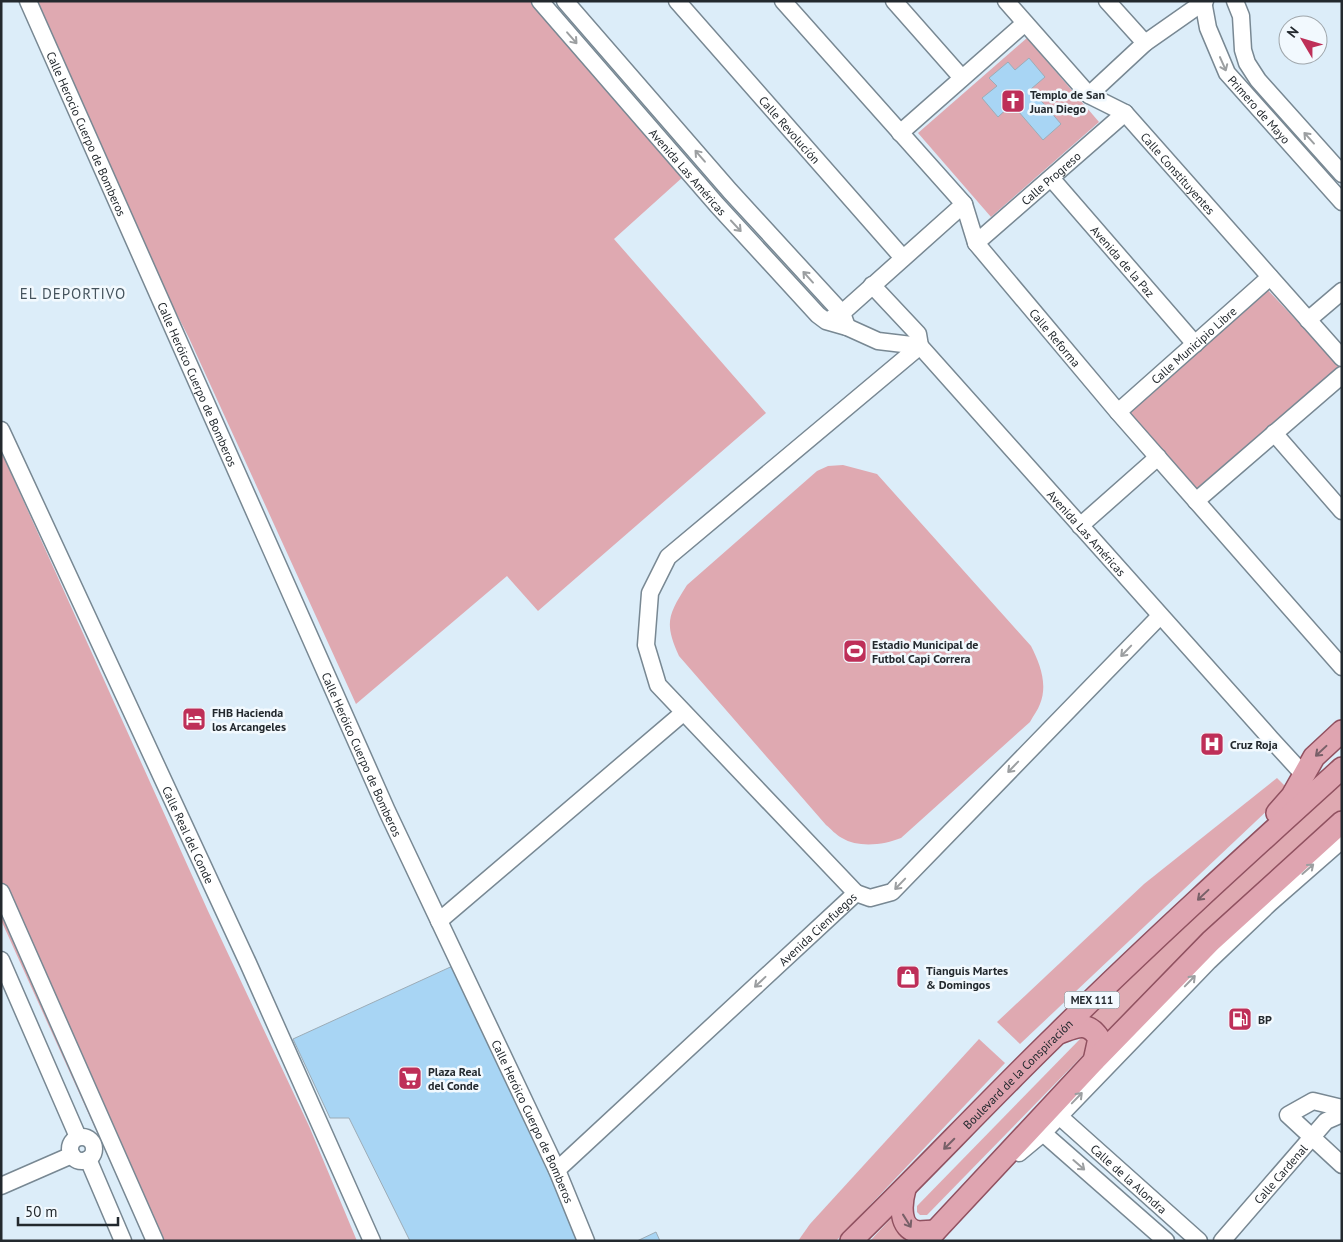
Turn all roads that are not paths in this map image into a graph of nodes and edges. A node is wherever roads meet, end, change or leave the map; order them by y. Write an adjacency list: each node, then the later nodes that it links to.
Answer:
1 (28, 1): 27 (street, Calle Herocio Cuerpo de Bomberos)
2 (540, 1): 24 (street, Avenida Las Américas, one-way to 24)
3 (677, 1): 26 (street, Calle Revolucíón)
4 (783, 1): 18 (street, Calle Reforma)
5 (894, 1): 15 (street)
6 (1006, 1): 11 (street, Calle Constituyentes)
7 (1107, 1): 14 (street)
8 (1235, 1): 12 (street, Primero de Mayo)
9 (1204, 2): 13 (street, Primero de Mayo); 14 (street)
10 (574, 4): 21 (street, Avenida Las Américas, one-way to 10)
11 (1025, 23): 15 (street); 16 (street, Calle Constituyentes)
12 (1242, 32): 13 (street); 19 (street, Primero de Mayo, one-way to 12)
13 (1212, 36): 22 (street, Primero de Mayo, one-way to 22)
14 (1145, 44): 16 (street)
15 (962, 78): 18 (street)
16 (1089, 95): 17 (street, Calle Constituyentes)
17 (1125, 113): 20 (street, Calle Progreso); 28 (street, Calle Constituyentes)
18 (900, 133): 23 (street, Calle Reforma)
19 (1342, 174)
20 (1051, 178): 25 (street, Calle Progreso); 33 (street, Avenida de la Paz)
21 (730, 191): 24 (street); 31 (street, Avenida Las Américas, one-way to 21)
22 (1342, 202)
23 (964, 204): 25 (street, Calle Reforma); 26 (street)
24 (716, 205): 31 (street, Avenida Las Américas, one-way to 31)
25 (976, 243): 37 (street, Calle Reforma)
26 (903, 258): 29 (street)
27 (145, 265): 55 (street, Calle Heróico Cuerpo de Bomberos)
28 (1270, 277): 32 (street, Calle Constituyentes); 33 (street, Calle Municipio Libre)
29 (872, 285): 31 (street); 34 (street)
30 (1342, 291): 32 (street)
31 (844, 320): 34 (street, Avenida Las Américas)
32 (1308, 320): 35 (street, Calle Constituyentes)
33 (1195, 344): 37 (street, Calle Municipio Libre)
34 (920, 346): 43 (street, Avenida Las Américas); 46 (street)
35 (1342, 358)
36 (1342, 374): 39 (street)
37 (1118, 412): 40 (street, Calle Reforma)
38 (1, 430): 76 (street, Calle Real del Conde)
39 (1274, 434): 41 (street); 42 (street)
40 (1158, 457): 41 (street, Calle Reforma); 43 (street)
41 (1196, 501): 45 (street, Calle Reforma)
42 (1342, 511)
43 (1080, 526): 44 (street, Avenida Las Américas)
44 (1160, 616): 49 (street, Avenida Las Américas); 54 (street, Avenida Cienfuegos, one-way to 54)
45 (1342, 667)
46 (684, 713): 54 (street); 55 (street)
47 (1342, 731): 49 (main road, one-way to 49)
48 (1342, 768): 52 (main road, Boulevard de la Conspiración / MEX 111)
49 (1304, 774): 52 (main road)
50 (1342, 822): 58 (main road, MEX 111)
51 (1342, 840): 61 (street, one-way to 51)
52 (1224, 874): 57 (main road, Boulevard de la Conspiración / MEX 111, one-way to 57)
53 (1, 892): 75 (street)
54 (856, 893): 68 (street, Avenida Cienfuegos, one-way to 68)
55 (439, 921): 68 (street, Calle Heróico Cuerpo de Bomberos)
56 (1, 960): 63 (street)
57 (1056, 1034): 58 (main road); 70 (main road, Boulevard de la Conspiración / MEX 111, one-way to 70)
58 (1094, 1062): 71 (main road, MEX 111)
59 (1342, 1108): 64 (street)
60 (1342, 1114): 64 (street)
61 (1059, 1116): 62 (street); 72 (street, Calle de la Alondra)
62 (1043, 1133): 71 (street); 79 (street, Calle de la Alondra, one-way to 79)
63 (78, 1137): 65 (street); 66 (street)
64 (1312, 1137): 67 (street, Calle Cardenal); 82 (street, Calle Cardenal)
65 (72, 1156): 66 (street); 69 (street)
66 (88, 1159): 74 (street)
67 (1342, 1164)
68 (557, 1170): 77 (street, Calle Heróico Cuerpo de Bomberos)
69 (1, 1186)
70 (905, 1189): 73 (main road, one-way to 73); 78 (main road, Boulevard de la Conspiración / MEX 111)
71 (961, 1204): 73 (main road, MEX 111)
72 (1184, 1228): 80 (street); 81 (street, Calle de la Alondra)
73 (931, 1236)
74 (123, 1241)
75 (155, 1241)
76 (372, 1241)
77 (586, 1241)
78 (851, 1241)
79 (1166, 1241)
80 (1172, 1241)
81 (1199, 1241)
82 (1222, 1241)

